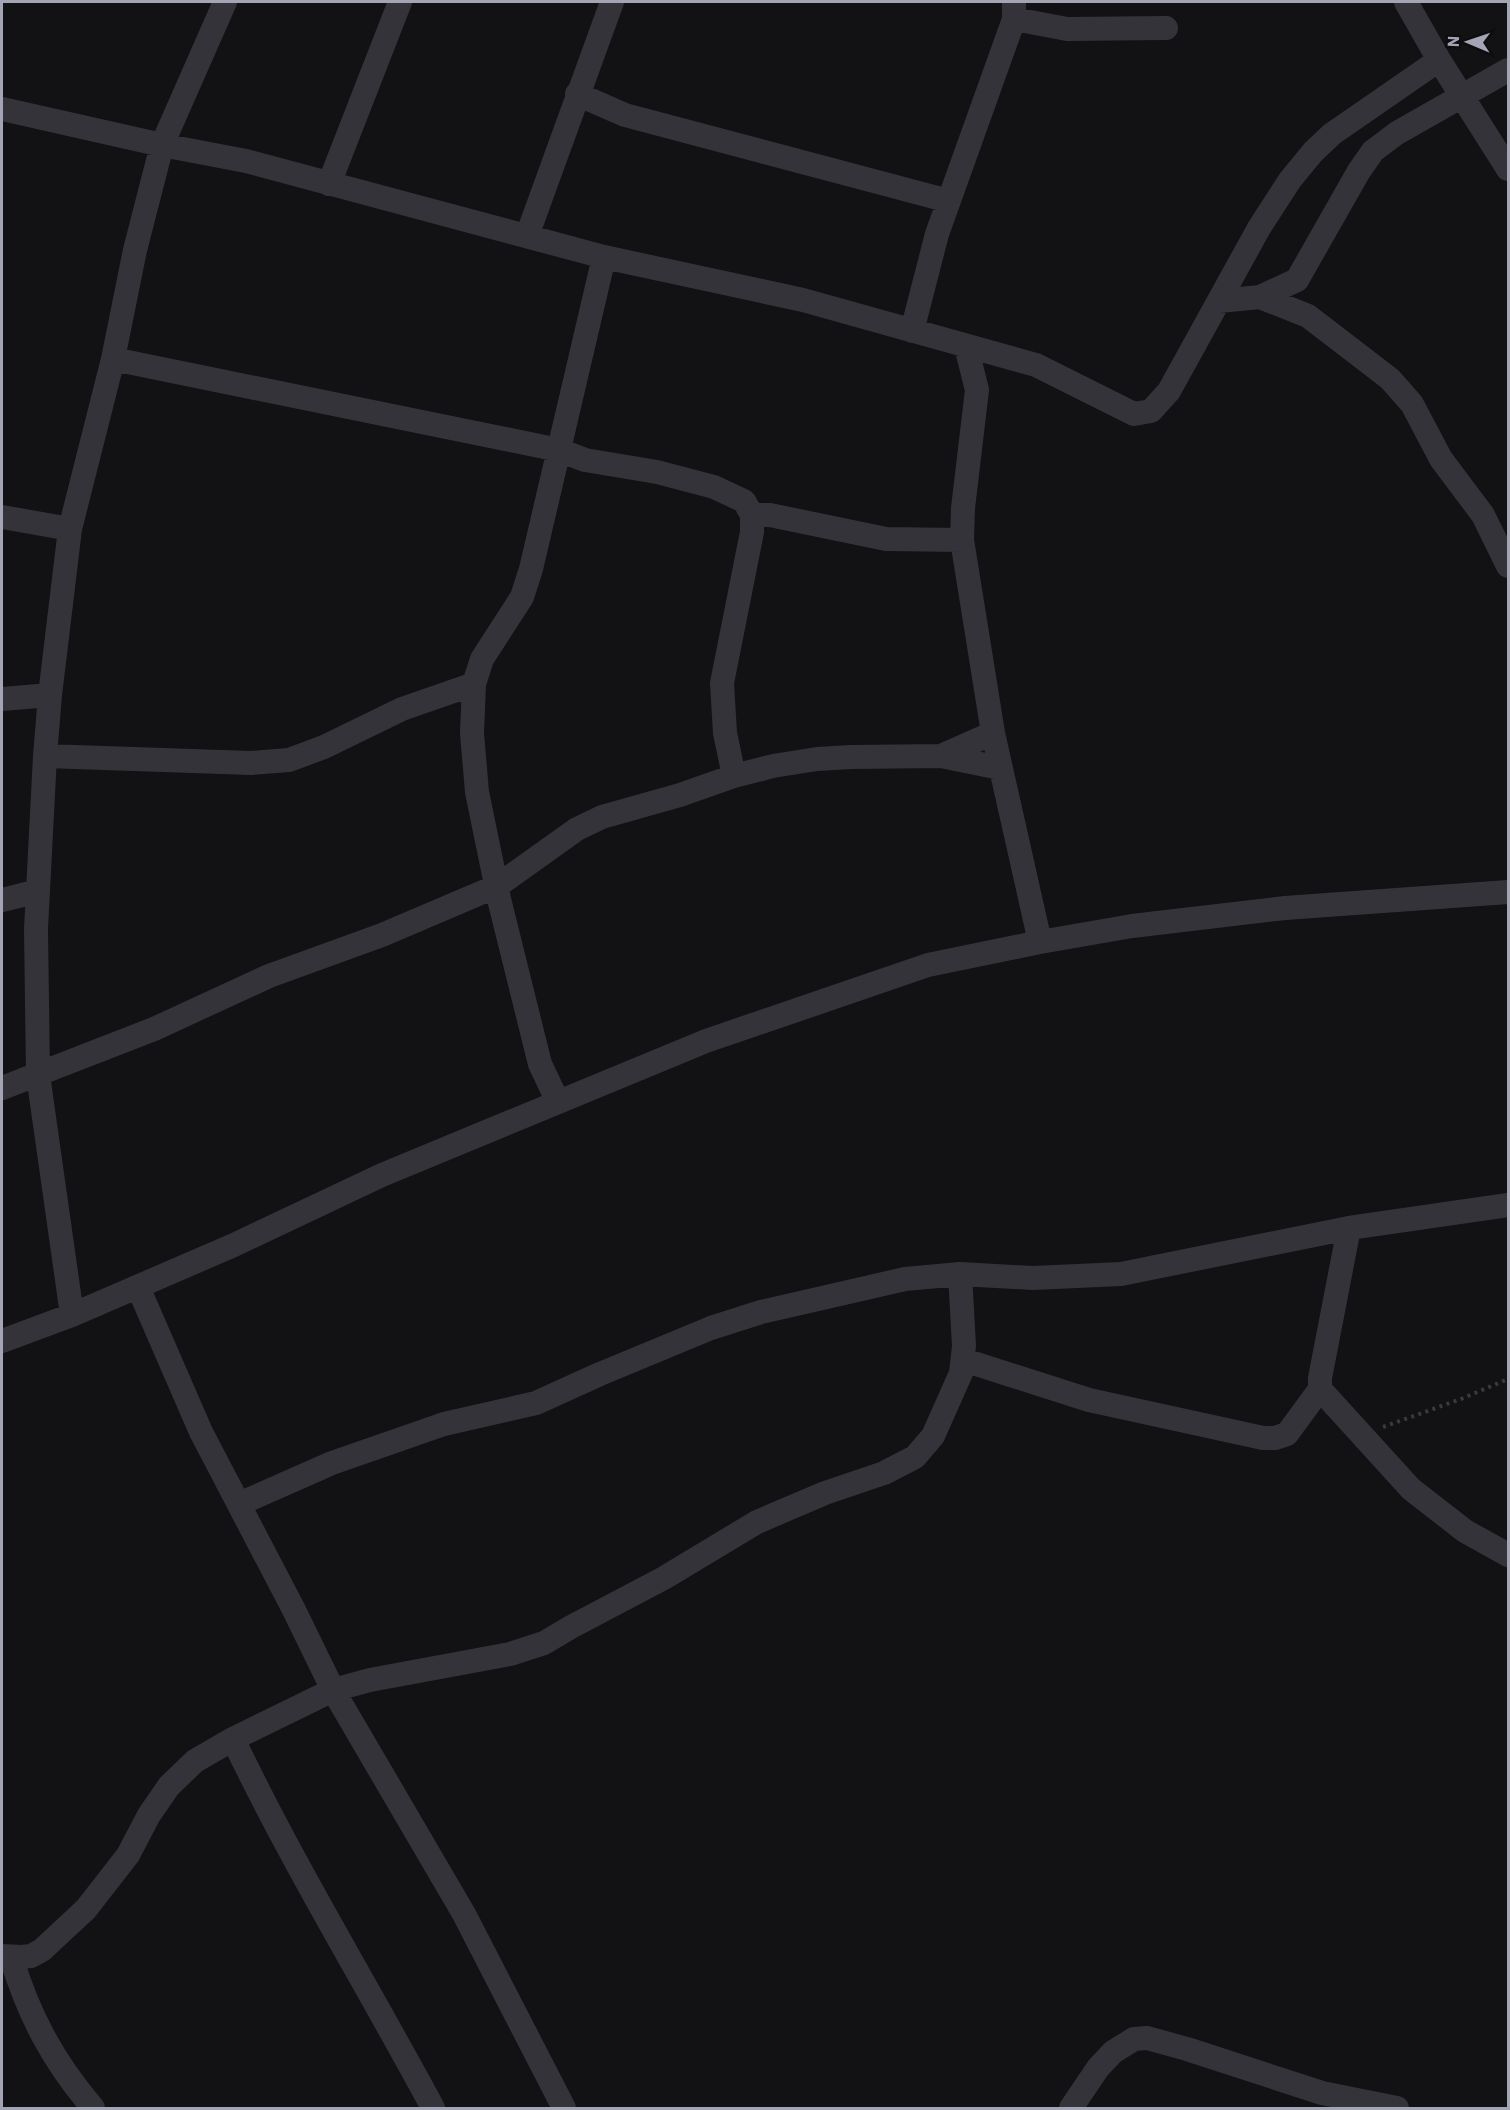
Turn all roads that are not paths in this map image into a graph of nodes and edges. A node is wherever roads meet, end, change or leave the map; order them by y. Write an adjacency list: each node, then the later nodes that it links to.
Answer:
1 (225, 2): 12 (street)
2 (400, 2): 14 (street)
3 (612, 2): 9 (street)
4 (1406, 2): 7 (street)
5 (1014, 10): 6 (street); 15 (street)
6 (1166, 28)
7 (1439, 60): 10 (street); 20 (street)
8 (1509, 70): 10 (street)
9 (577, 94): 15 (street); 16 (street)
10 (1462, 97): 13 (street); 18 (street)
11 (2, 109): 12 (street)
12 (162, 145): 14 (street); 25 (street)
13 (1505, 155)
14 (329, 184): 16 (street)
15 (949, 201): 22 (street)
16 (527, 236): 17 (street)
17 (604, 257): 22 (street); 27 (street)
18 (1297, 280): 19 (street); 21 (street)
19 (1260, 297): 20 (street); 21 (street)
20 (1219, 301): 24 (street)
21 (1308, 316): 32 (street)
22 (912, 331): 23 (street)
23 (966, 346): 24 (street); 26 (street)
24 (1002, 356): 26 (street)
25 (113, 359): 27 (street); 30 (street)
26 (977, 390): 31 (street)
27 (560, 450): 28 (street); 33 (street)
28 (753, 515): 31 (street); 40 (street)
29 (2, 517): 30 (street)
30 (70, 529): 34 (street)
31 (962, 540): 36 (street)
32 (1509, 566)
33 (474, 684): 37 (street); 41 (street)
34 (50, 695): 35 (street); 37 (street)
35 (2, 699)
36 (993, 732): 38 (street); 39 (street)
37 (45, 756): 42 (street)
38 (941, 756): 39 (street); 40 (street)
39 (1000, 768): 45 (street)
40 (734, 776): 41 (street)
41 (496, 886): 46 (street); 48 (street)
42 (38, 891): 44 (street); 46 (street)
43 (1509, 892): 45 (street)
44 (2, 900)
45 (1040, 942): 48 (street)
46 (38, 1075): 47 (street); 53 (street)
47 (2, 1088)
48 (558, 1102): 52 (street)
49 (1509, 1205): 50 (street)
50 (1348, 1228): 51 (street); 56 (street)
51 (960, 1274): 55 (street); 57 (street)
52 (138, 1287): 53 (street); 57 (street)
53 (72, 1315): 54 (street)
54 (2, 1341)
55 (964, 1360): 56 (street); 59 (street)
56 (1320, 1389): 58 (street)
57 (239, 1504): 59 (street)
58 (1509, 1555)
59 (333, 1690): 60 (street); 64 (street)
60 (232, 1739): 61 (street); 63 (street)
61 (6, 1956): 62 (street)
62 (93, 2109)
63 (433, 2109)
64 (564, 2109)
65 (1071, 2109): 66 (street)
66 (1397, 2109)

